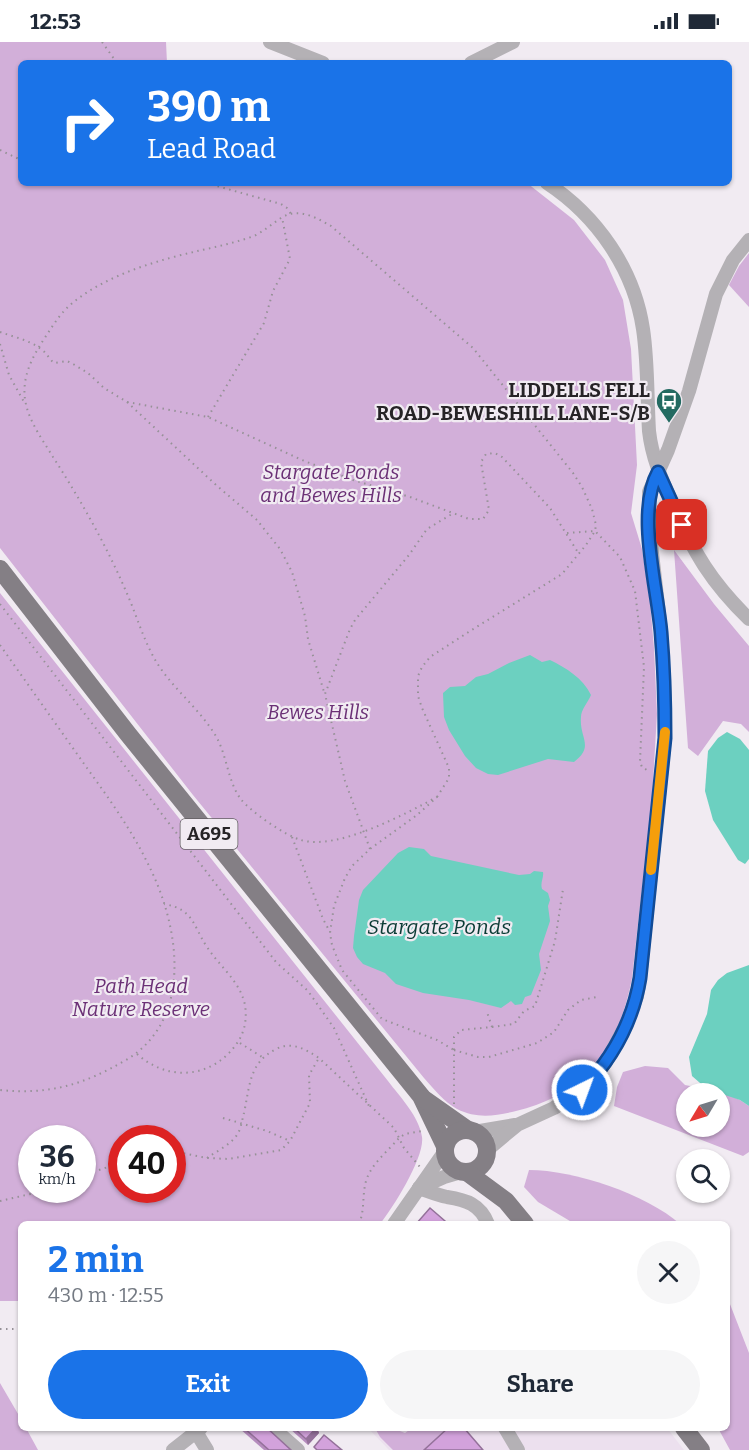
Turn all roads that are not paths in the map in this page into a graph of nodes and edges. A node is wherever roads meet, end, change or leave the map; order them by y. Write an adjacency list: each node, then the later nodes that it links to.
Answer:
1 (270, 42): 3 (street)
2 (513, 42): 4 (street)
3 (315, 60)
4 (477, 60)
5 (550, 186): 7 (street)
6 (749, 240): 7 (street)
7 (658, 472): 9 (street); 11 (street)
8 (0, 569): 10 (main road, A695)
9 (749, 619)
10 (421, 1096): 12 (main road, A695); 13 (main road, A695)
11 (517, 1125): 12 (street); 14 (street)
12 (471, 1131): 13 (main road); 14 (main road, A695)
13 (445, 1149): 15 (main road, A695); 16 (street)
14 (487, 1152): 15 (main road); 17 (main road, A695)
15 (464, 1172): 16 (street); 17 (main road, A695)
16 (418, 1188): 18 (street); 19 (street)
17 (506, 1201): 20 (main road, A695)
18 (396, 1221)
19 (487, 1221)
20 (523, 1221)
21 (197, 1431): 26 (street)
22 (198, 1431): 27 (street)
23 (276, 1431): 28 (street)
24 (506, 1431): 29 (street)
25 (686, 1431): 30 (main road)
26 (173, 1450)
27 (207, 1450)
28 (298, 1450)
29 (518, 1450)
30 (701, 1450)

